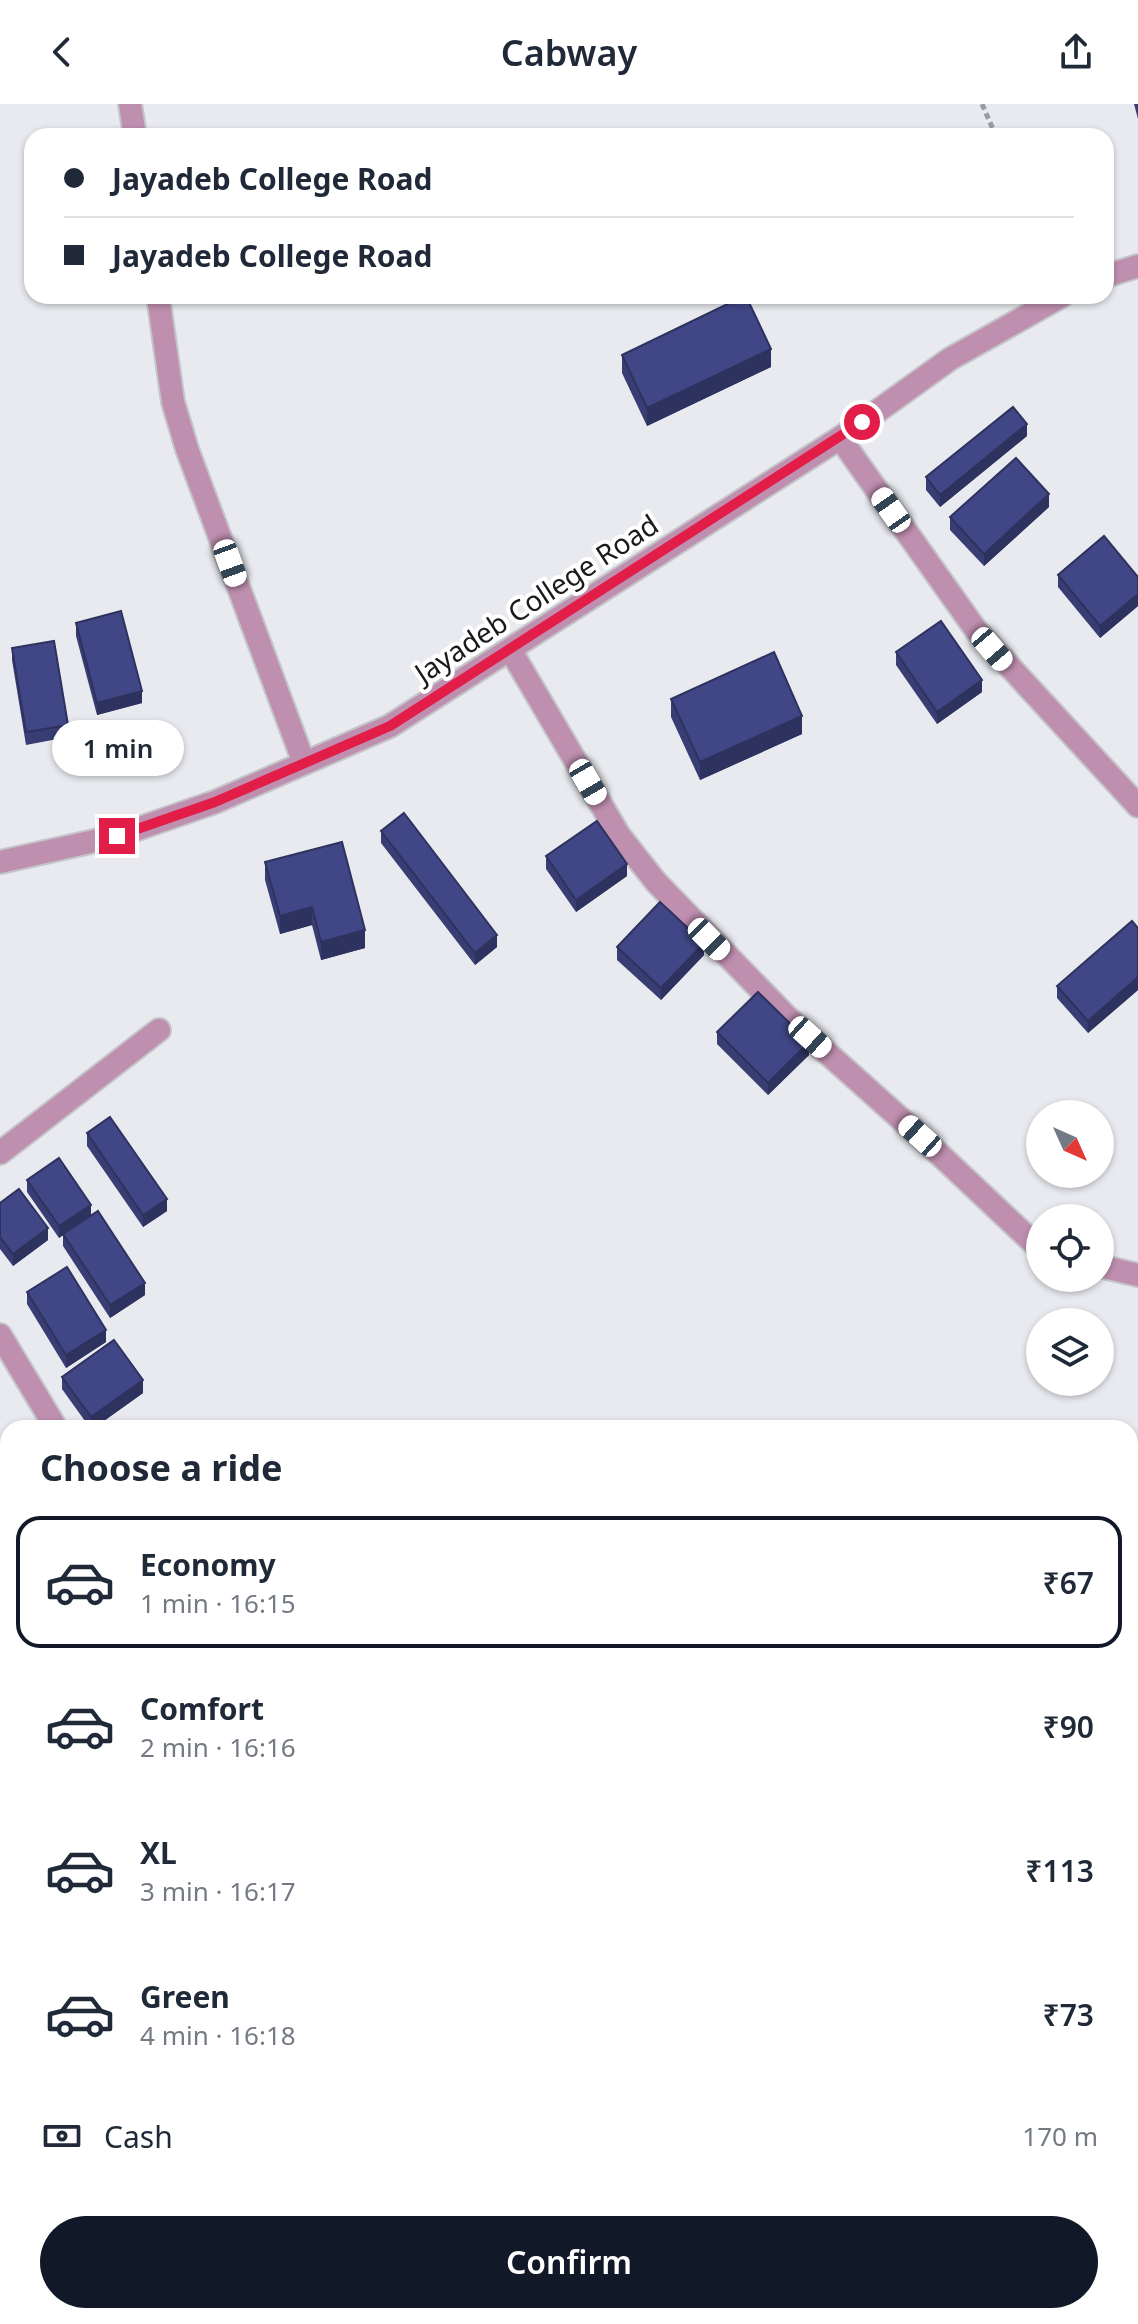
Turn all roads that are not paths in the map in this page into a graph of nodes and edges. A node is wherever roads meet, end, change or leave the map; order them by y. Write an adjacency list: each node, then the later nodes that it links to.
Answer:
1 (130, 104): 2 (street)
2 (134, 128)
3 (1138, 266): 4 (street)
4 (1114, 274)
5 (159, 304): 9 (street)
6 (1048, 304): 7 (street, Jayadeb College Road)
7 (840, 438): 8 (street, Jayadeb College Road); 10 (street)
8 (511, 651): 9 (street, Jayadeb College Road); 14 (street)
9 (304, 763): 11 (street, Jayadeb College Road)
10 (1138, 806)
11 (0, 862)
12 (159, 1030): 13 (street)
13 (0, 1153)
14 (1026, 1236)
15 (1114, 1269): 16 (street)
16 (1138, 1275)
17 (0, 1335): 18 (street)
18 (51, 1420)

